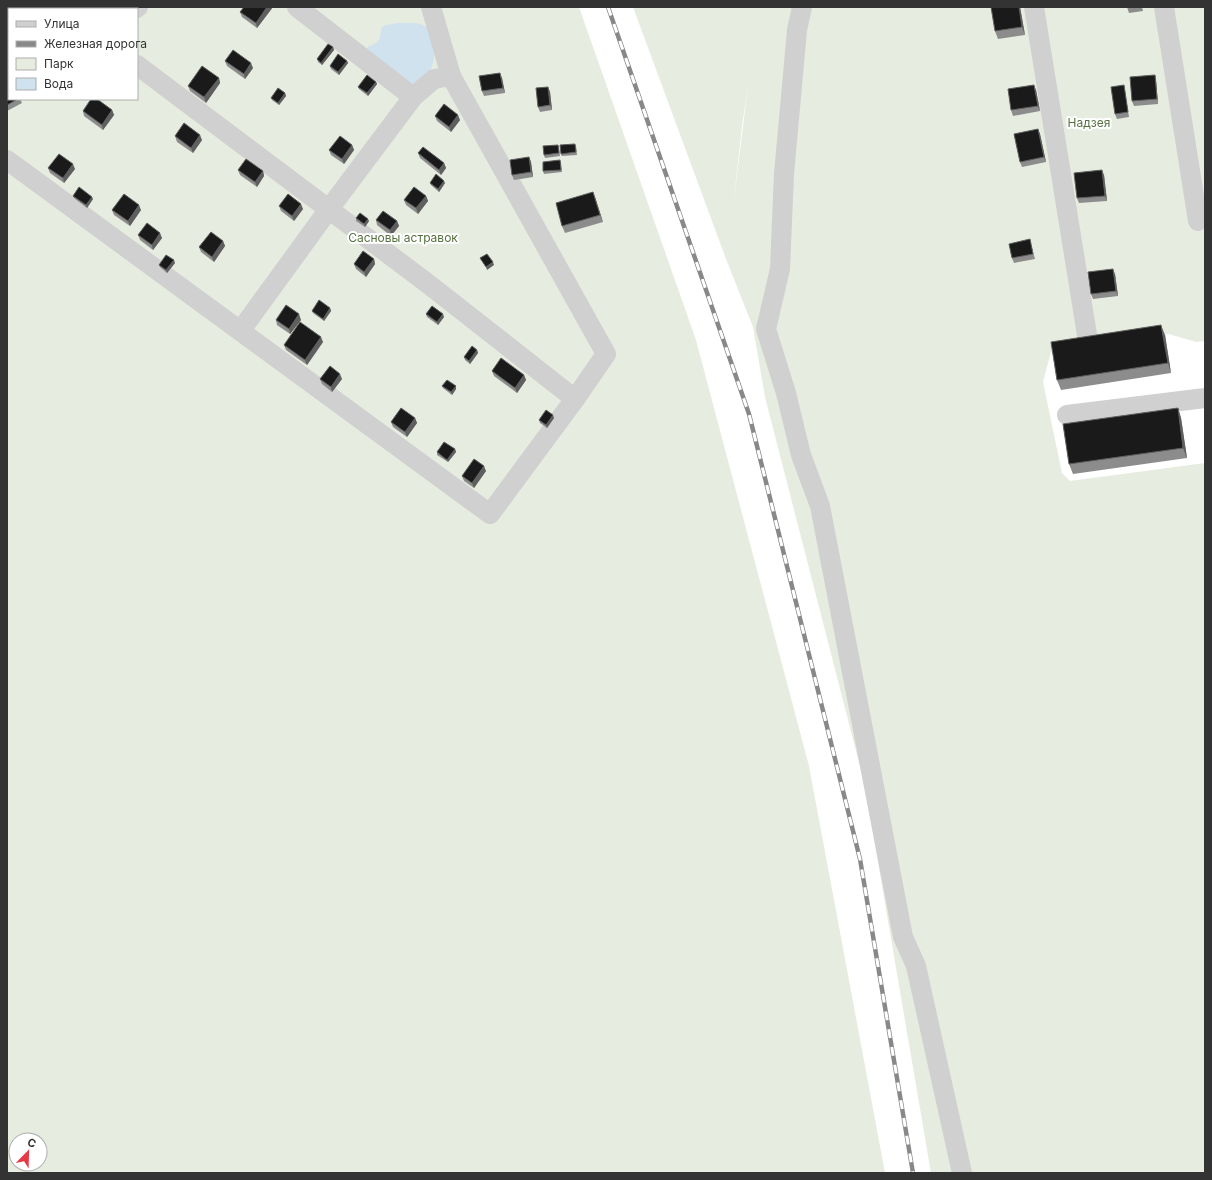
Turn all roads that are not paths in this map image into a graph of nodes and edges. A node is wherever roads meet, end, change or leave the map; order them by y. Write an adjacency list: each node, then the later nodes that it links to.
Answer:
1 (297, 7): 8 (street)
2 (430, 7): 7 (street)
3 (802, 7): 17 (street)
4 (1034, 7): 13 (street)
5 (1164, 7): 11 (street)
6 (138, 66): 10 (street)
7 (451, 76): 8 (street); 15 (street)
8 (413, 96): 10 (street)
9 (7, 160): 12 (street)
10 (329, 209): 12 (street); 15 (street)
11 (1198, 221)
12 (241, 330): 15 (street)
13 (1088, 342)
14 (1205, 398): 16 (street)
15 (575, 399)
16 (1068, 415)
17 (962, 1173)

